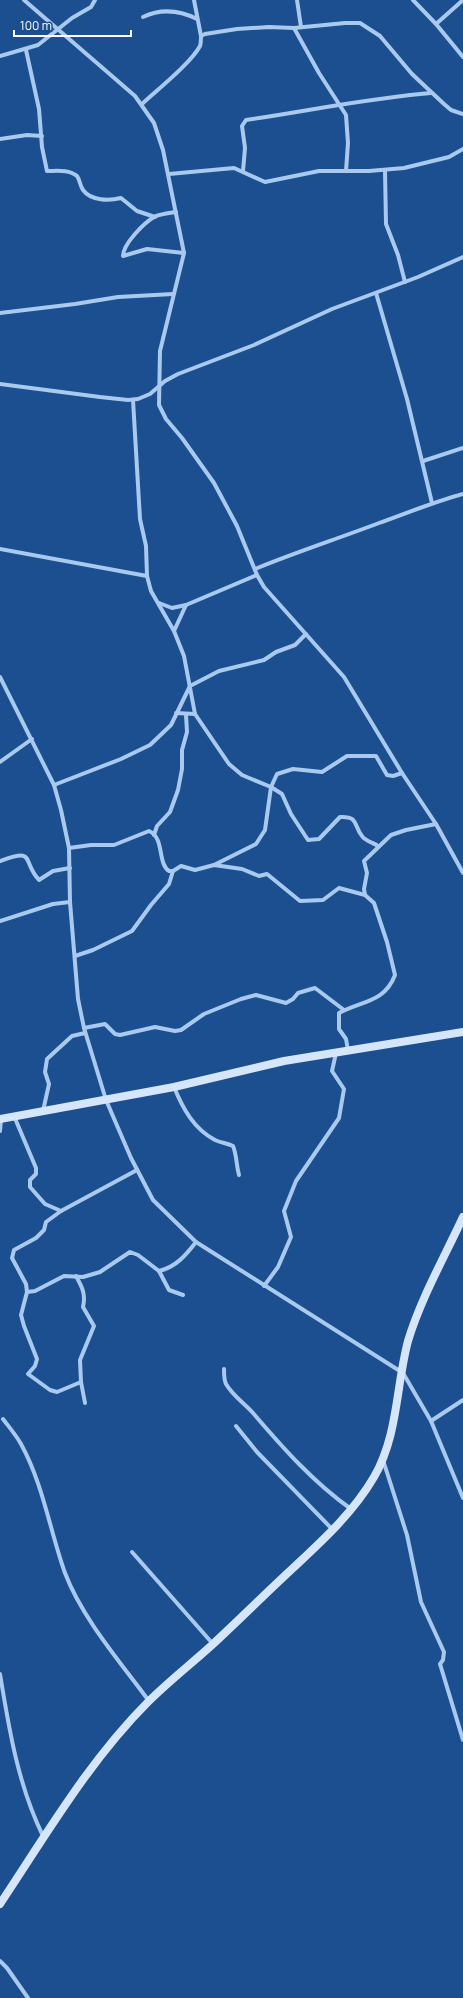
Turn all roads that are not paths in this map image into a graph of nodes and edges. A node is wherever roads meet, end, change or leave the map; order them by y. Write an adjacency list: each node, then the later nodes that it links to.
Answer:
1 (24, 0): 12 (street)
2 (95, 0): 12 (street)
3 (194, 0): 8 (street)
4 (297, 0): 10 (street)
5 (413, 0): 9 (street)
6 (463, 0): 9 (street)
7 (143, 17): 8 (street)
8 (198, 19): 13 (street)
9 (436, 24): 16 (street)
10 (301, 27): 11 (street); 17 (street)
11 (294, 28): 13 (street); 19 (street)
12 (58, 29): 14 (street); 18 (street)
13 (201, 36): 18 (street)
14 (26, 50): 15 (street); 21 (street)
15 (0, 56)
16 (463, 57)
17 (431, 93): 19 (street); 20 (street)
18 (142, 104): 27 (street)
19 (340, 104): 24 (street); 25 (street)
20 (463, 114)
21 (42, 136): 22 (street); 29 (street)
22 (0, 139)
23 (463, 149): 26 (street)
24 (243, 171): 25 (street); 27 (street)
25 (346, 171): 26 (street)
26 (385, 171): 32 (street)
27 (169, 174): 28 (street)
28 (176, 212): 29 (street); 30 (street)
29 (154, 217): 30 (street)
30 (184, 253): 34 (street)
31 (463, 257): 32 (street)
32 (405, 282): 33 (street)
33 (376, 293): 37 (street); 40 (street)
34 (173, 294): 35 (street); 37 (street)
35 (0, 313)
36 (0, 384): 38 (street)
37 (159, 386): 38 (street); 44 (street)
38 (133, 400): 45 (street)
39 (463, 448): 40 (street)
40 (423, 461): 42 (street)
41 (463, 494): 42 (street)
42 (432, 503): 44 (street)
43 (0, 549): 45 (street)
44 (255, 569): 46 (street)
45 (147, 576): 47 (street)
46 (257, 576): 48 (street); 50 (street)
47 (158, 603): 48 (street); 49 (street)
48 (186, 605): 49 (street)
49 (174, 631): 52 (street)
50 (306, 634): 52 (street); 58 (street)
51 (0, 677): 56 (street)
52 (190, 686): 53 (street); 54 (street)
53 (176, 713): 55 (street); 59 (street)
54 (195, 714): 55 (street); 60 (street)
55 (186, 715): 62 (street)
56 (32, 739): 57 (street); 59 (street)
57 (0, 762)
58 (402, 773): 60 (street); 61 (street)
59 (54, 785): 64 (street)
60 (271, 786): 63 (street); 66 (street)
61 (436, 824): 63 (street); 69 (street)
62 (154, 834): 64 (street); 68 (street)
63 (378, 846): 70 (street)
64 (69, 848): 67 (street)
65 (0, 861): 67 (street)
66 (214, 865): 68 (street); 70 (street)
67 (70, 868): 71 (street)
68 (173, 871): 73 (street)
69 (463, 874)
70 (365, 895): 74 (street)
71 (70, 902): 72 (street); 73 (street)
72 (0, 922)
73 (75, 956): 75 (street)
74 (344, 1010): 75 (street); 78 (street)
75 (84, 1028): 77 (street)
76 (463, 1032): 78 (main road)
77 (85, 1033): 81 (street); 82 (street)
78 (348, 1051): 79 (main road)
79 (336, 1053): 80 (main road); 93 (street)
80 (174, 1087): 81 (main road); 87 (street)
81 (106, 1100): 82 (main road); 86 (street)
82 (43, 1111): 83 (main road)
83 (14, 1116): 84 (main road); 88 (street)
84 (0, 1119): 85 (street)
85 (0, 1131)
86 (137, 1170): 88 (street); 90 (street)
87 (239, 1175)
88 (61, 1211): 94 (street)
89 (463, 1217): 97 (main road)
90 (196, 1242): 91 (street); 93 (street)
91 (159, 1271): 92 (street); 95 (street)
92 (76, 1276): 94 (street); 98 (street)
93 (264, 1286): 97 (street)
94 (27, 1292): 98 (street)
95 (182, 1294)
96 (224, 1369): 106 (street)
97 (403, 1373): 102 (street); 104 (main road)
98 (81, 1382): 100 (street)
99 (463, 1400): 102 (street)
100 (85, 1403)
101 (3, 1418): 111 (street)
102 (431, 1421): 105 (street)
103 (236, 1426): 107 (street)
104 (383, 1460): 106 (main road); 112 (street)
105 (463, 1498)
106 (352, 1509): 107 (main road)
107 (333, 1531): 109 (main road)
108 (132, 1552): 109 (street)
109 (213, 1644): 111 (main road)
110 (0, 1674): 113 (street)
111 (150, 1701): 113 (main road)
112 (463, 1740)
113 (44, 1838): 114 (main road)
114 (0, 1904)
115 (0, 1961): 116 (street)
116 (28, 1998)

